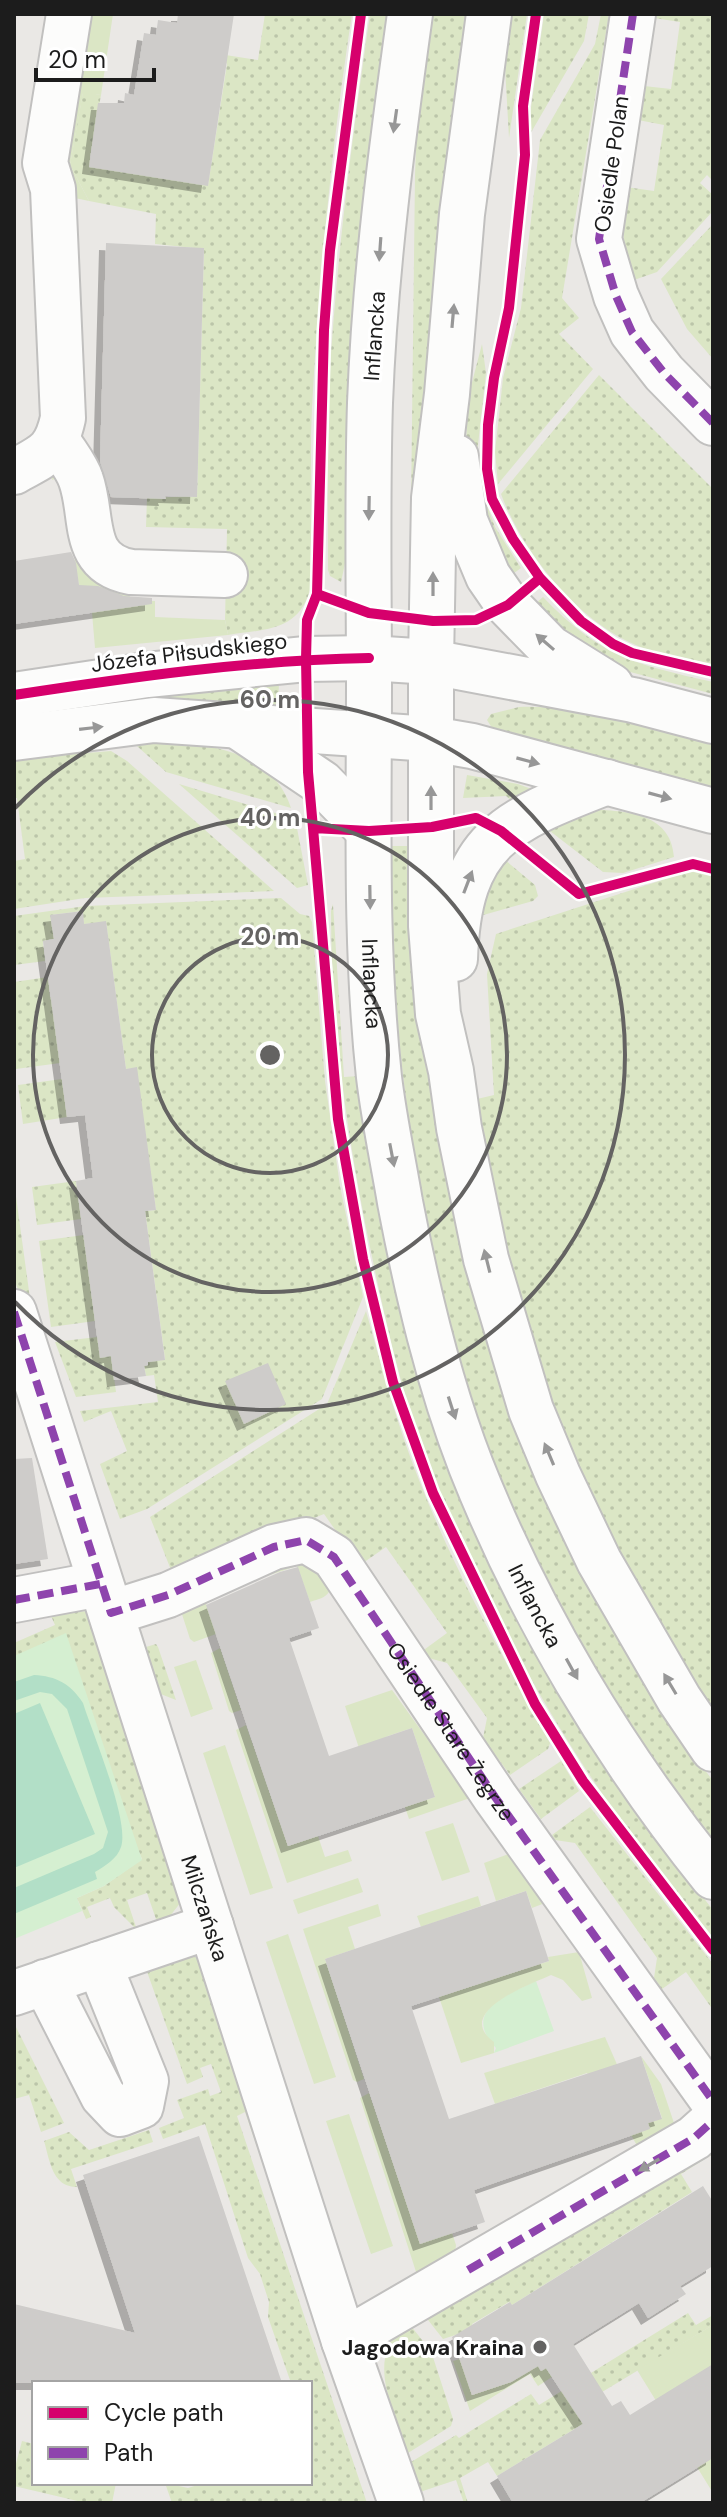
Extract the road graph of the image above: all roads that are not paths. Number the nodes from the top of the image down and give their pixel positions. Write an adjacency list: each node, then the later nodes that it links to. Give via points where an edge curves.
1 (69, 14): 5 (street)
2 (410, 14): 11 (street, Inflancka, one-way to 11, via 378,272 370,404)
3 (489, 14): 6 (street, one-way to 3, via 462,214)
4 (633, 14): 7 (street, Osiedle Polan, via 599,239 632,332)
5 (29, 160): 8 (street, via 53,189 63,418)
6 (447, 394): 12 (street, one-way to 6, via 434,498); 15 (street, one-way to 6, via 550,648 488,576 465,521)
7 (713, 423)
8 (58, 441): 9 (street); 10 (street, via 81,479 89,528 106,564 131,572)
9 (14, 472)
10 (225, 575)
11 (369, 658): 12 (street, Józefa Piłsudskiego); 14 (street, Józefa Piłsudskiego, via 147,675); 19 (street, Inflancka)
12 (431, 662): 13 (street, Józefa Piłsudskiego); 18 (street)
13 (568, 687): 15 (street, Józefa Piłsudskiego); 18 (street, Józefa Piłsudskiego, via 520,688)
14 (14, 695)
15 (633, 700): 16 (street, Józefa Piłsudskiego)
16 (713, 721)
17 (237, 725): 19 (street, Józefa Piłsudskiego); 20 (street, Józefa Piłsudskiego, one-way to 17, via 154,720); 23 (street, via 322,783)
18 (431, 726): 19 (street, Józefa Piłsudskiego); 21 (street, Józefa Piłsudskiego, one-way to 21, via 472,746); 24 (street, one-way to 18, via 438,1014 431,926)
19 (369, 735): 23 (street, Inflancka)
20 (14, 738)
21 (607, 782): 22 (street, Józefa Piłsudskiego, one-way to 22); 24 (street, one-way to 21, via 460,903 477,860 501,831 543,806)
22 (713, 811)
23 (369, 831): 29 (street, Inflancka, one-way to 29, via 380,1078 410,1255 437,1362 470,1462 530,1594 638,1776)
24 (451, 1071): 28 (street, one-way to 24, via 599,1561 531,1410 486,1259)
25 (14, 1312): 26 (street, Milczańska)
26 (106, 1598): 27 (street, Osiedle Stare Żegrze); 30 (street, Milczańska); 33 (street, Osiedle Stare Żegrze, via 168,1595 274,1547 306,1540 334,1557 495,1797)
27 (14, 1600)
28 (713, 1749)
29 (713, 1877)
30 (211, 1926): 31 (street); 35 (street, Milczańska)
31 (99, 1964): 32 (street); 32 (street, via 146,2081 141,2106 120,2114)
32 (30, 1988)
33 (713, 2101)
34 (713, 2121): 35 (street, one-way to 35, via 694,2138)
35 (344, 2341): 36 (street, Milczańska)
36 (401, 2503)

